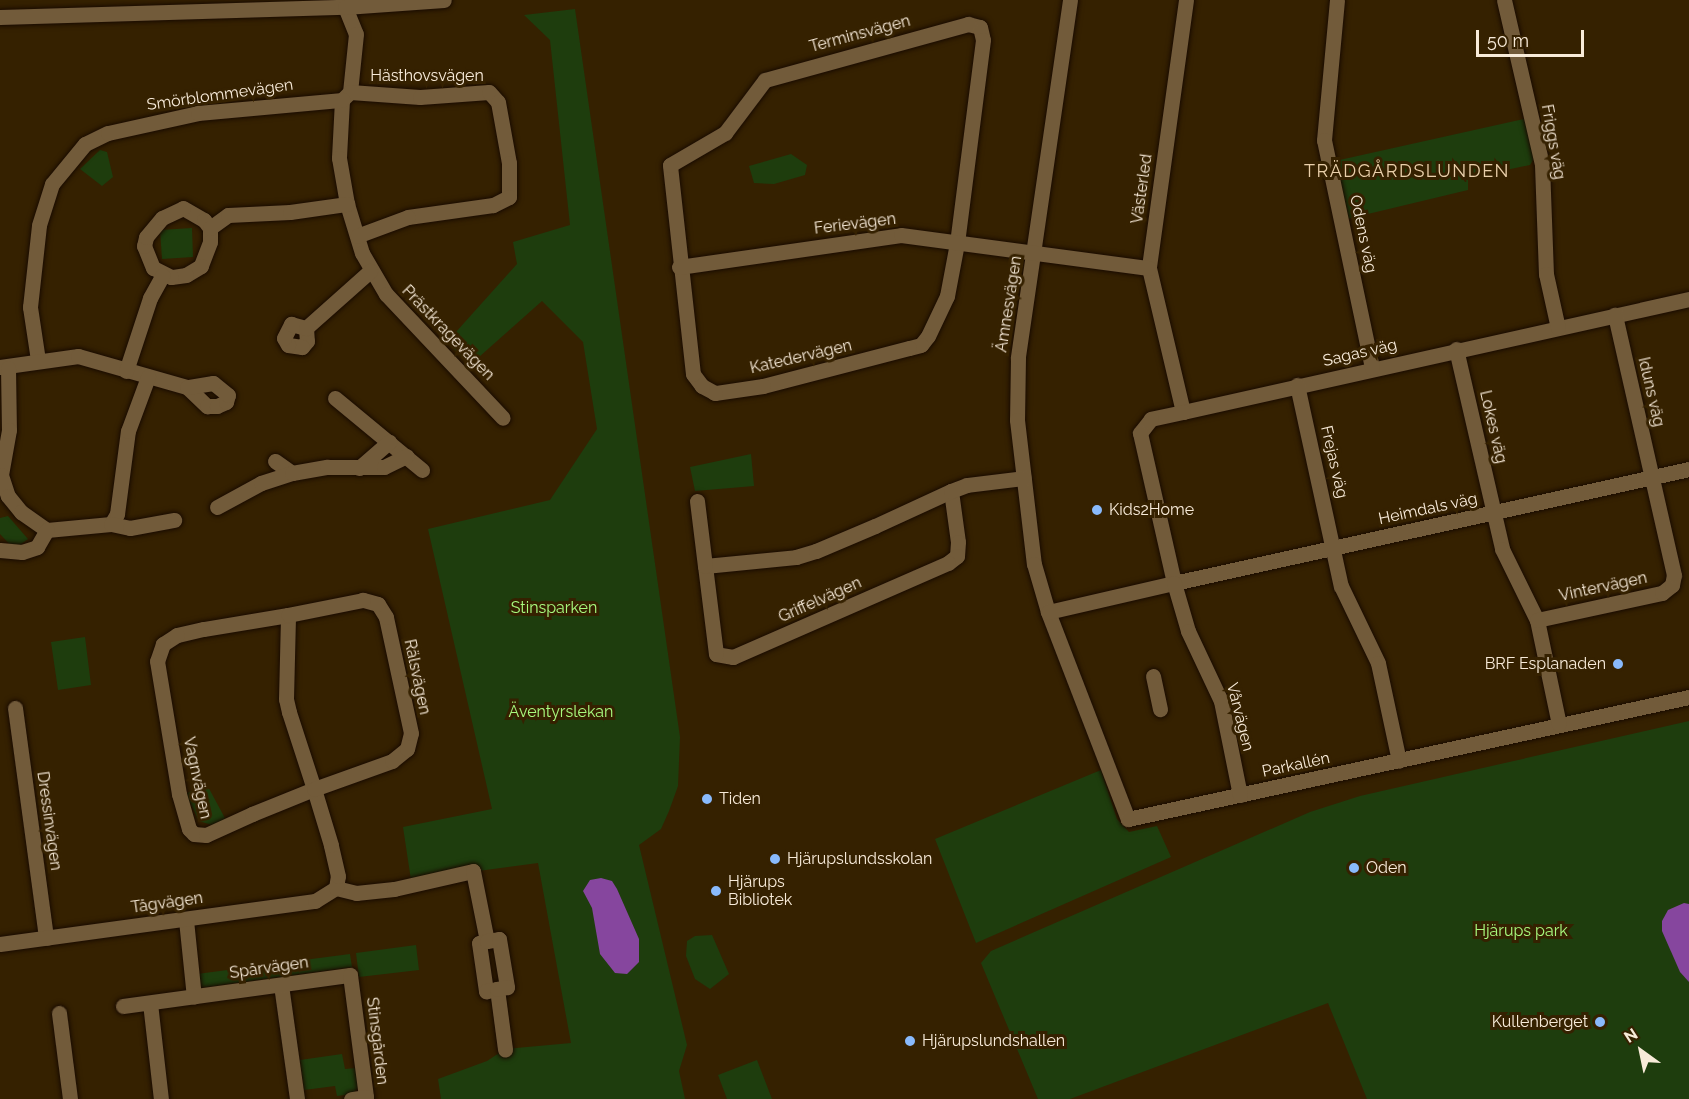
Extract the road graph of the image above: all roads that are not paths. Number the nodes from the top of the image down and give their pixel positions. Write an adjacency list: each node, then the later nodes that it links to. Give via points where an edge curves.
1 (444, 0): 6 (street)
2 (1070, 0): 13 (street, Ämnesvägen)
3 (1186, 0): 15 (street, Västerled)
4 (1337, 0): 25 (street, Odens väg, via 1324,140)
5 (1504, 0): 21 (street, Friggs väg, via 1542,165 1546,273)
6 (345, 8): 7 (street); 8 (street, Prästkragevägen, via 356,34)
7 (0, 17)
8 (346, 96): 9 (street, Prästkragevägen, via 339,158); 11 (street, Hästhovsvägen, via 420,97 489,92 498,102 509,163 509,197 493,205 408,217); 23 (street, Smörblommevägen, via 198,113 108,133 85,144 52,184 39,225 30,307)
9 (347, 204): 10 (street, via 228,215); 11 (street, Prästkragevägen)
10 (210, 228): 17 (street, via 210,242 201,266 178,278); 17 (street, via 193,210 183,208 162,218 146,237 144,246 145,257)
11 (357, 236): 16 (street, Prästkragevägen)
12 (957, 243): 13 (street, Ferievägen); 14 (street, Ferievägen, via 901,236); 14 (street, Katedervägen, via 947,296 921,345 763,386 716,393 702,386 693,374); 14 (street, Terminsvägen, via 982,40 980,27 968,24 765,80 725,133 670,165)
13 (1035, 253): 15 (street); 41 (street, Ämnesvägen, via 1016,386)
14 (679, 267)
15 (1149, 268): 31 (street)
16 (370, 271): 20 (street); 32 (street, Prästkragevägen, via 386,294)
17 (163, 275): 26 (street, via 150,298)
18 (1689, 300): 19 (street, Sagas väg)
19 (1616, 315): 21 (street, Sagas väg); 40 (street, Iduns väg)
20 (306, 328)
21 (1558, 328): 22 (street, Sagas väg)
22 (1456, 349): 25 (street, Sagas väg); 46 (street, Lokes väg)
23 (38, 360): 24 (street); 26 (street, via 78,356)
24 (4, 367): 43 (street, via 10,411 1,475)
25 (1372, 368): 28 (street, Sagas väg)
26 (126, 371): 27 (street)
27 (148, 377): 29 (street); 48 (street, via 128,431 117,514)
28 (1297, 386): 31 (street, Sagas väg); 50 (street, Frejas väg)
29 (188, 387)
30 (335, 398): 33 (street)
31 (1183, 412): 53 (street, via 1151,419 1140,433)
32 (503, 418)
33 (389, 441): 34 (street); 36 (street)
34 (407, 456): 36 (street, via 384,467); 38 (street)
35 (275, 461): 39 (street)
36 (359, 468): 39 (street, via 327,467)
37 (1689, 469): 40 (street, Heimdals väg)
38 (422, 470)
39 (291, 473): 45 (street, via 261,483)
40 (1651, 477): 46 (street, Heimdals väg); 56 (street, Vintervägen, via 1674,575 1672,585 1662,593)
41 (1024, 478): 42 (street, via 967,485); 54 (street, Ämnesvägen, via 1034,564)
42 (951, 491): 52 (street, via 796,557); 52 (street, Griffelvägen, via 958,542 957,556 948,563 733,657 716,654)
43 (4, 498): 49 (street)
44 (697, 501): 52 (street, Griffelvägen)
45 (217, 507)
46 (1494, 514): 50 (street, Heimdals väg); 56 (street, Lokes väg, via 1505,560)
47 (174, 520): 48 (street, via 130,528)
48 (111, 524): 49 (street)
49 (47, 530): 51 (street, via 37,547 22,552)
50 (1334, 547): 53 (street, Heimdals väg); 63 (street, Frejas väg, via 1346,602 1378,663)
51 (0, 550)
52 (705, 566)
53 (1174, 583): 54 (street, Heimdals väg); 65 (street, Vårvägen, via 1188,631 1221,701)
54 (1048, 612): 65 (street, Parkallén, via 1128,819)
55 (288, 615): 57 (street, Rälsvägen); 64 (street, via 286,699); 64 (street, Rälsvägen, via 363,600 378,604 386,617 411,732 407,749 392,761)
56 (1537, 620): 62 (street, Lokes väg)
57 (203, 629): 64 (street, Vagnvägen, via 177,635 163,644 157,661 189,829 194,834 206,835)
58 (1153, 676): 61 (street)
59 (1689, 697): 62 (street, Parkallén)
60 (15, 708): 68 (street, Dressinvägen)
61 (1160, 710)
62 (1559, 724): 63 (street, Parkallén)
63 (1399, 761): 65 (street, Parkallén)
64 (314, 789): 66 (street)
65 (1240, 795)
66 (337, 882): 67 (street, Tågvägen, via 315,901); 69 (street, via 356,893 473,872)
67 (186, 920): 68 (street, Tågvägen); 74 (street)
68 (46, 938): 70 (street, Tågvägen)
69 (487, 941): 73 (street, via 479,943 486,991); 73 (street, via 499,939 507,987)
70 (0, 944)
71 (350, 975): 72 (street, Spårvägen); 82 (street, Stinsgården, via 366,1097)
72 (281, 985): 74 (street, Spårvägen); 81 (street)
73 (497, 989): 78 (street)
74 (194, 997): 75 (street, Spårvägen)
75 (150, 1003): 76 (street, Spårvägen); 80 (street)
76 (123, 1006)
77 (59, 1013): 79 (street)
78 (504, 1049)
79 (70, 1099)
80 (161, 1099)
81 (297, 1099)
82 (351, 1099)

